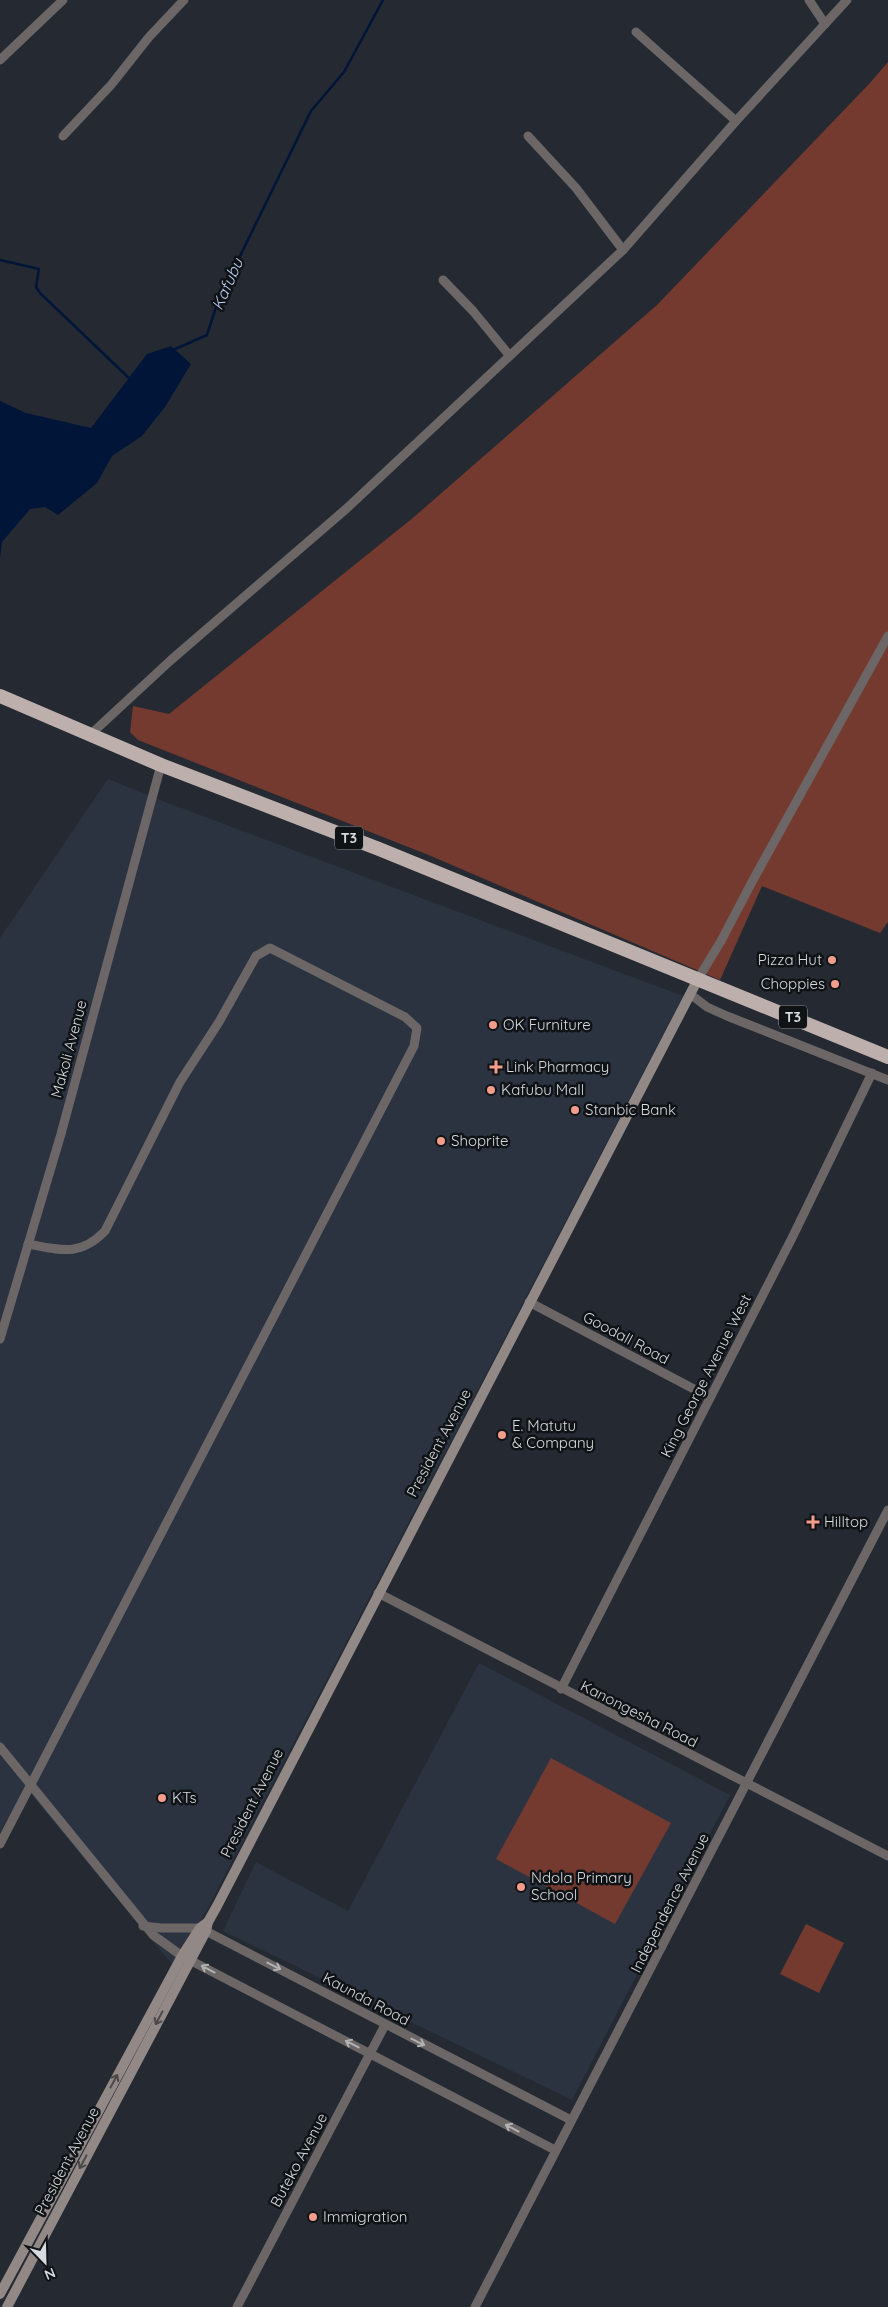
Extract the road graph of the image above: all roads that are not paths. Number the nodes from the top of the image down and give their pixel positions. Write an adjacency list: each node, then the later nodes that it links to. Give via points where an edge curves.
1 (63, 0): 7 (street)
2 (184, 0): 9 (street)
3 (809, 0): 5 (street)
4 (847, 0): 5 (street)
5 (826, 24): 8 (street)
6 (636, 32): 8 (street)
7 (0, 60)
8 (736, 121): 11 (street)
9 (63, 136)
10 (528, 136): 11 (street, via 576,188)
11 (623, 250): 13 (street)
12 (443, 280): 13 (street)
13 (509, 355): 16 (street, via 346,509 171,660)
14 (888, 636): 18 (street, via 722,941)
15 (0, 696): 16 (highway, T3)
16 (91, 734): 17 (highway, T3)
17 (161, 765): 18 (highway, T3); 23 (street, Makoli Avenue)
18 (698, 979): 19 (main road, President Avenue); 20 (highway, T3)
19 (690, 994): 21 (street, via 720,1013); 24 (main road, President Avenue)
20 (888, 1056)
21 (872, 1073): 22 (street); 26 (street, King George Avenue West, via 794,1236)
22 (888, 1080)
23 (28, 1244): 25 (street, Makoli Avenue); 31 (street, via 64,1251 77,1249 87,1246 105,1231 180,1082 262,950 270,948 405,1017 417,1028 414,1046)
24 (529, 1302): 26 (street, Goodall Road); 28 (main road, President Avenue)
25 (0, 1339)
26 (710, 1397): 29 (street, King George Avenue West)
27 (888, 1510): 32 (street, Independence Avenue)
28 (378, 1594): 29 (street, Kanongesha Road); 36 (main road, President Avenue)
29 (561, 1689): 32 (street, Kanongesha Road)
30 (0, 1747): 31 (street)
31 (31, 1784): 33 (street); 35 (street)
32 (746, 1785): 34 (street, Kanongesha Road); 40 (street, Independence Avenue)
33 (0, 1844)
34 (888, 1856)
35 (142, 1926): 36 (street, Kaunda Road); 37 (street)
36 (204, 1927): 37 (main road, President Avenue); 38 (street, Kaunda Road, one-way to 38)
37 (186, 1958): 39 (street, one-way to 37); 42 (main road, President Avenue, one-way to 37); 43 (main road, President Avenue, one-way to 43)
38 (386, 2025): 39 (street, Buteko Avenue); 40 (street, Kaunda Road, one-way to 40)
39 (371, 2054): 41 (street, one-way to 39); 44 (street, Buteko Avenue)
40 (571, 2120): 41 (street, Independence Avenue)
41 (555, 2150): 45 (street, Independence Avenue)
42 (0, 2294)
43 (7, 2307)
44 (238, 2307)
45 (475, 2307)

